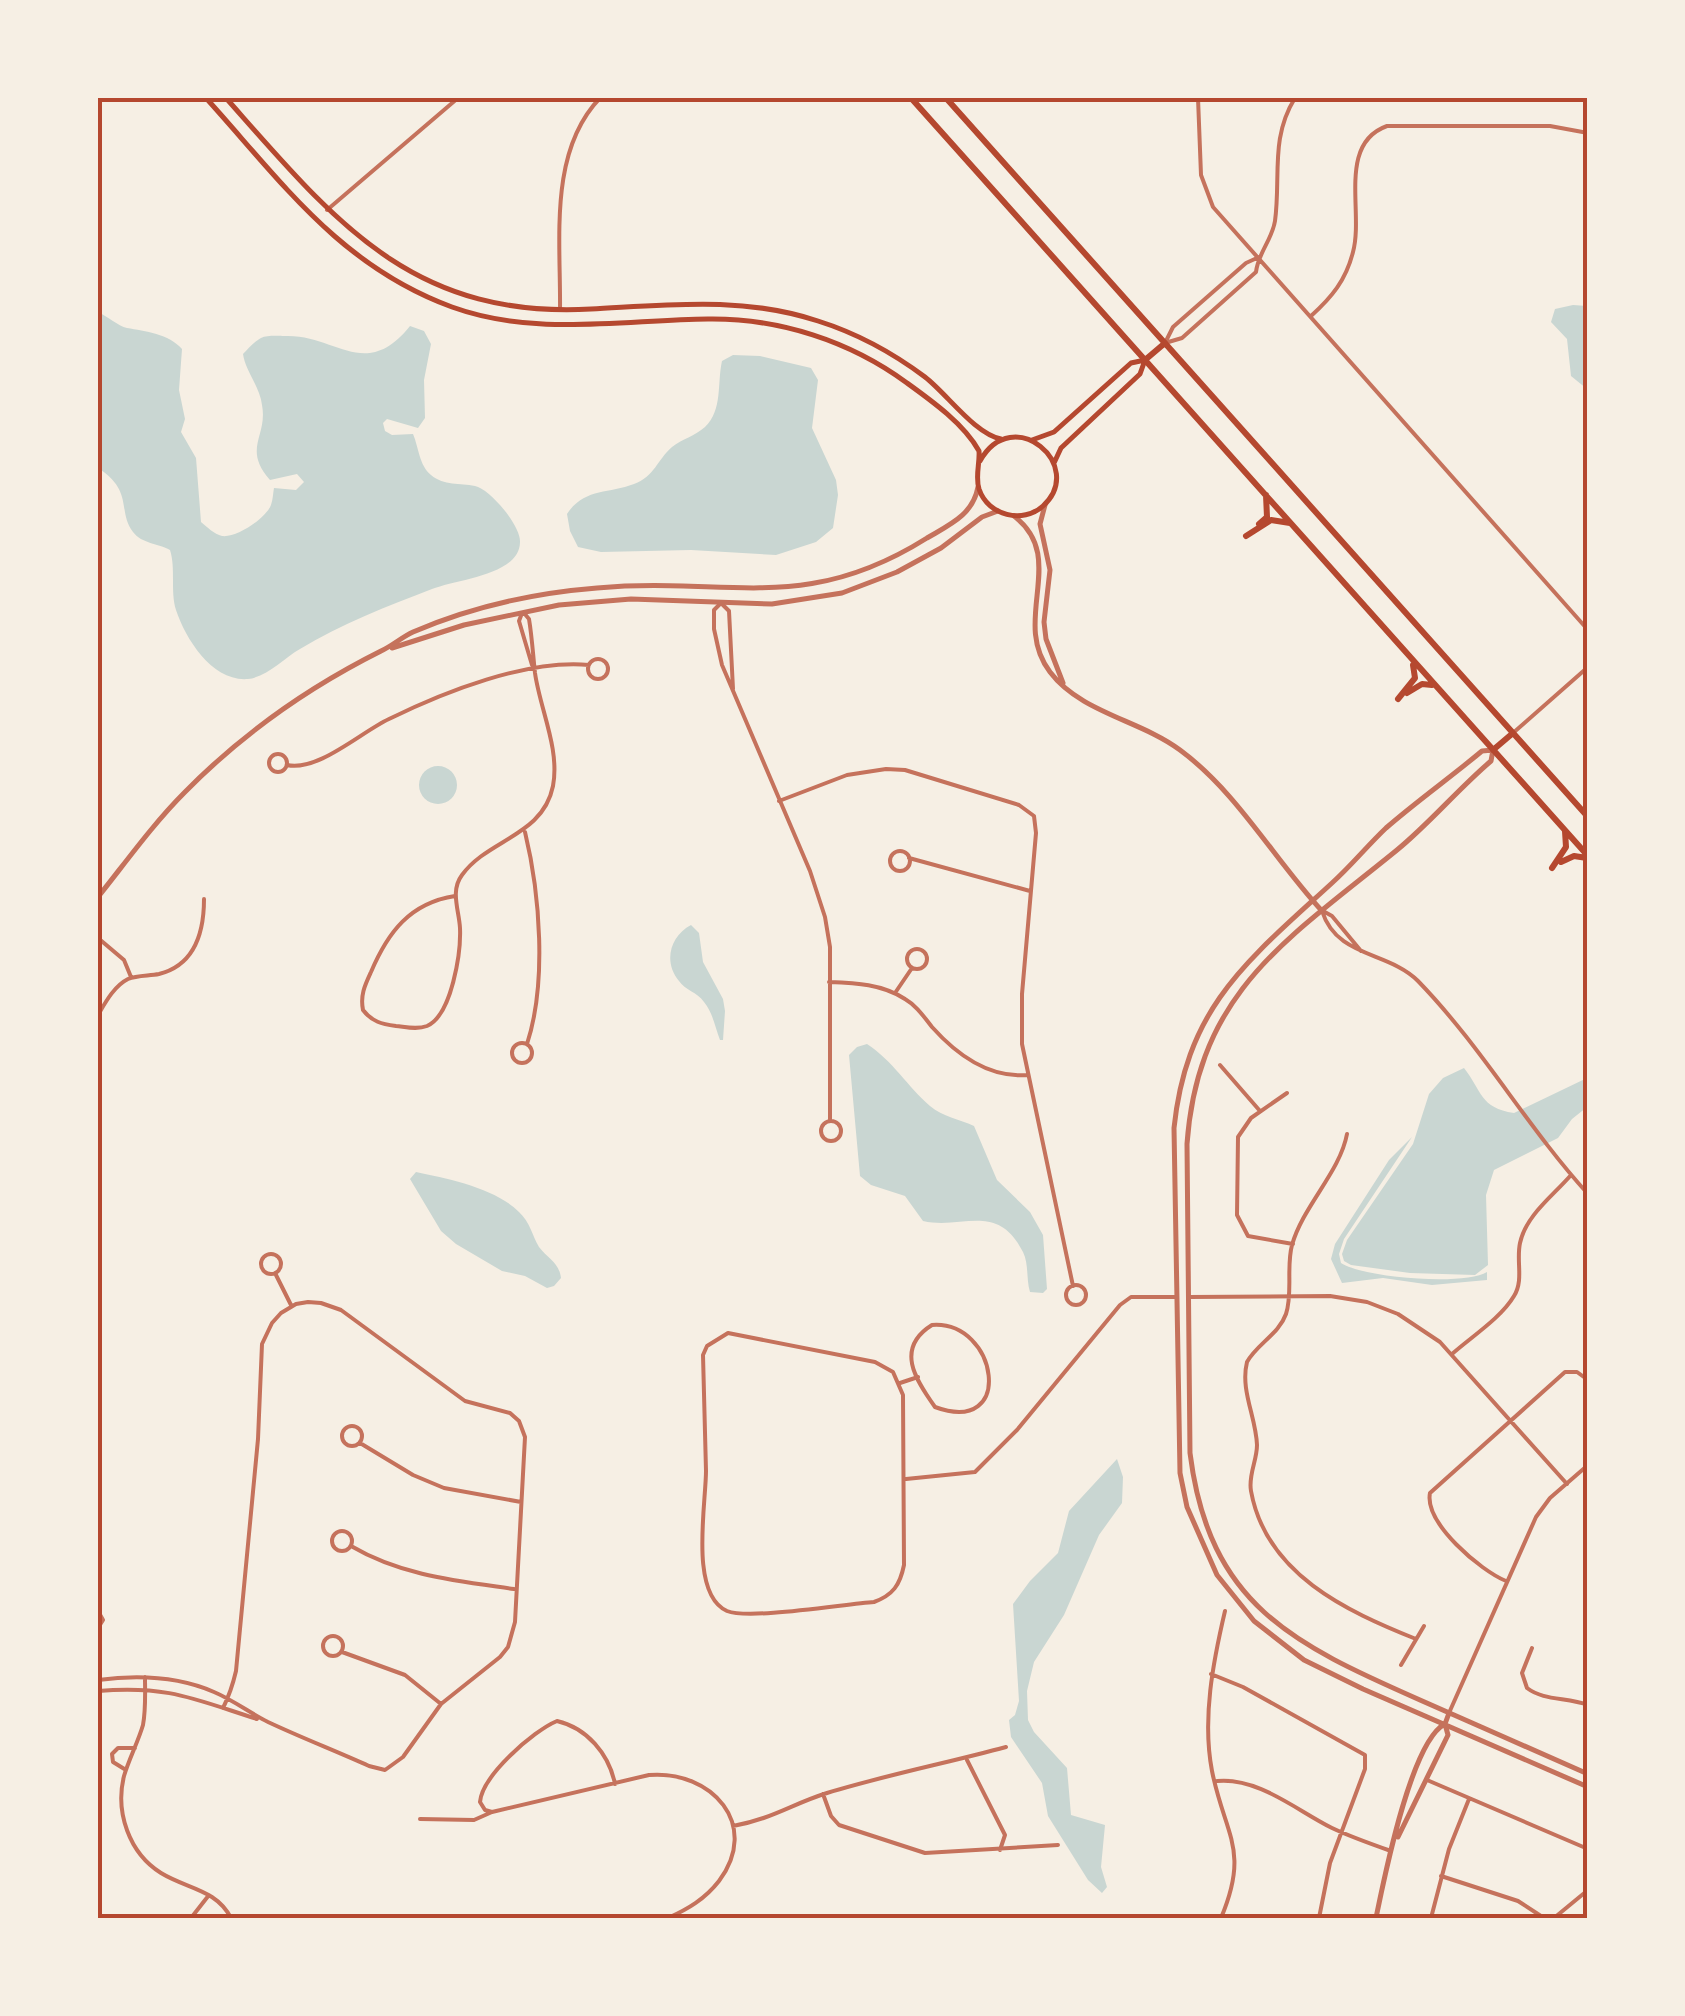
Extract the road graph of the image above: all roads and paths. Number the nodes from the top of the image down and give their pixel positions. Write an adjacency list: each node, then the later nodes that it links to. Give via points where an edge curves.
1 (206, 98): 11 (main road)
2 (226, 98): 10 (main road)
3 (458, 98): 10 (street)
4 (600, 98): 13 (street, via 578,127 564,171)
5 (912, 98): 20 (highway)
6 (946, 98): 18 (highway)
7 (1198, 98): 12 (street, via 1204,188)
8 (1295, 98): 12 (street, via 1277,144 1274,222)
9 (1588, 133): 15 (street, via 1504,125 1387,126 1374,132 1357,158 1349,268)
10 (327, 210): 11 (main road); 13 (main road, via 416,275 477,298)
11 (316, 220): 16 (main road, via 352,254 416,292 478,314)
12 (1258, 258): 15 (street); 18 (street, via 1173,327); 18 (street, via 1256,272 1182,338)
13 (560, 310): 14 (main road, via 708,302); 16 (main road)
14 (786, 312): 17 (main road); 19 (main road)
15 (1311, 316): 38 (street)
16 (560, 325): 17 (main road, via 711,319)
17 (784, 327): 21 (main road)
18 (1165, 344): 20 (highway); 47 (highway)
19 (886, 351): 21 (main road); 22 (main road, via 935,385 985,434)
20 (1145, 360): 23 (main road, via 1131,364 1050,435); 25 (main road, via 1140,374 1061,448); 27 (highway)
21 (879, 364): 24 (main road, via 955,424)
22 (1004, 439): 23 (main road); 24 (main road)
23 (1031, 440): 25 (main road)
24 (980, 461): 26 (main road)
25 (1054, 464): 28 (main road)
26 (978, 487): 29 (main road); 32 (street, via 972,506)
27 (1266, 494): 31 (highway); 31 (highway, via 1267,517 1246,536 1271,520)
28 (1046, 503): 30 (main road); 44 (street, via 1040,524 1050,570 1044,622)
29 (998, 511): 30 (main road); 33 (street)
30 (1013, 516): 44 (street, via 1030,530 1039,554 1036,644)
31 (1292, 524): 40 (highway)
32 (932, 535): 33 (street); 34 (street, via 894,559 839,580)
33 (940, 548): 36 (street, via 842,593 772,604)
34 (722, 590): 35 (street, via 630,585); 36 (street)
35 (520, 599): 37 (street); 39 (street, via 437,623)
36 (721, 603): 37 (street, via 631,599); 46 (street, via 730,611); 46 (street, via 714,629)
37 (522, 612): 39 (street); 43 (street, via 529,619)
38 (1588, 630)
39 (384, 650): 60 (street, via 242,738 183,794)
40 (1412, 658): 45 (highway); 45 (highway, via 1414,678 1398,699 1422,684)
41 (589, 665): 43 (street)
42 (1588, 666): 47 (street)
43 (534, 670): 49 (street, via 418,706 312,765); 54 (street, via 554,776 548,802)
44 (1064, 686): 62 (street, via 1179,748 1207,772)
45 (1436, 686): 48 (highway)
46 (733, 689): 52 (street)
47 (1512, 733): 48 (highway); 53 (highway)
48 (1493, 750): 50 (street, via 1482,751); 51 (street, via 1491,761); 55 (highway)
49 (287, 765)
50 (1443, 784): 51 (street); 62 (street)
51 (1452, 795): 63 (street)
52 (780, 801): 58 (street, via 858,772 905,770 1018,805 1034,816); 67 (street, via 821,900)
53 (1588, 817)
54 (524, 830): 59 (street, via 478,860 460,878); 72 (street, via 540,929)
55 (1564, 830): 56 (highway); 56 (highway, via 1566,847 1552,868 1574,856)
56 (1588, 857)
57 (909, 858): 58 (street)
58 (1030, 891): 74 (street, via 1021,1024)
59 (455, 896): 59 (street, via 419,908 384,942 362,993 364,1010 376,1022 424,1028 442,1011 460,941)
60 (98, 897)
61 (204, 899): 66 (street, via 202,932 191,952 164,973)
62 (1312, 900): 63 (street); 69 (street, via 1258,950)
63 (1322, 911): 70 (street, via 1258,968); 79 (street, via 1361,951 1415,978)
64 (98, 938): 66 (street, via 124,960)
65 (912, 968): 68 (street)
66 (131, 977): 71 (street)
67 (829, 982): 68 (street); 77 (street)
68 (895, 993): 74 (street, via 969,1060 1000,1074)
69 (1214, 1006): 70 (street); 85 (street, via 1194,1043 1176,1114)
70 (1225, 1012): 86 (street, via 1191,1096)
71 (98, 1015)
72 (527, 1044)
73 (1220, 1065): 76 (street)
74 (1027, 1075): 83 (street)
75 (1286, 1092): 76 (street)
76 (1260, 1111): 81 (street, via 1238,1137 1239,1222 1248,1236)
77 (830, 1120)
78 (1347, 1134): 81 (street)
79 (1570, 1175): 80 (street); 88 (street, via 1524,1233 1512,1300)
80 (1588, 1194)
81 (1293, 1244): 84 (street)
82 (275, 1274): 82 (street, via 263,1270 267,1255 280,1260); 87 (street)
83 (1074, 1286): 83 (street, via 1086,1295 1078,1305 1066,1296)
84 (1288, 1296): 86 (street); 88 (street, via 1352,1299 1383,1308 1413,1322); 107 (street, via 1282,1323 1251,1354 1244,1374 1256,1444 1254,1502 1278,1548 1313,1588)
85 (1176, 1297): 86 (street); 95 (street, via 1131,1298 1120,1305 976,1472); 122 (street, via 1180,1473 1217,1575 1254,1621 1290,1650)
86 (1189, 1297): 120 (street, via 1192,1472 1224,1563 1262,1611 1311,1650)
87 (291, 1306): 97 (street, via 321,1303 341,1310 465,1401 520,1421); 116 (street, via 262,1344 236,1672)
88 (1452, 1355): 92 (street)
89 (918, 1377): 89 (street, via 913,1339 940,1325 968,1336 985,1359 989,1390 980,1406 956,1413 935,1408); 91 (street)
90 (1588, 1380): 92 (street, via 1565,1372)
91 (900, 1383): 95 (street); 95 (street, via 875,1362 739,1333 707,1346 701,1542 711,1594 719,1606 742,1614 888,1597 904,1565)
92 (1512, 1423): 96 (street); 99 (street, via 1429,1499 1432,1513 1461,1547 1487,1574)
93 (360, 1443): 97 (street, via 444,1488)
94 (1588, 1465): 96 (street)
95 (905, 1479)
96 (1567, 1484): 99 (street, via 1542,1507)
97 (521, 1502): 100 (street)
98 (351, 1546): 98 (street, via 336,1550 333,1537 347,1532); 100 (street, via 424,1576)
99 (1506, 1581): 120 (street)
100 (516, 1589): 117 (street, via 508,1646)
101 (98, 1594): 102 (street)
102 (98, 1602)
103 (98, 1611): 106 (street)
104 (1225, 1611): 111 (street)
105 (1424, 1626): 107 (street)
106 (98, 1628)
107 (1416, 1639): 110 (street)
108 (1532, 1648): 118 (street, via 1522,1673 1526,1688)
109 (342, 1652): 117 (street, via 405,1675)
110 (1401, 1665)
111 (1212, 1674): 129 (street); 137 (street, via 1365,1755)
112 (144, 1678): 113 (street); 114 (street); 116 (street, via 187,1683)
113 (98, 1680)
114 (144, 1689): 115 (street); 119 (street); 124 (street)
115 (98, 1692)
116 (227, 1700): 119 (street); 121 (street)
117 (441, 1704): 121 (street, via 403,1758 385,1770)
118 (1588, 1704)
119 (223, 1708): 121 (street)
120 (1449, 1713): 122 (street); 127 (street)
121 (267, 1722)
122 (1445, 1724): 128 (street, via 1448,1736); 131 (street); 141 (street, via 1434,1729 1413,1775)
123 (1006, 1747): 125 (street)
124 (134, 1748): 126 (street); 126 (street, via 112,1754)
125 (967, 1760): 132 (street); 140 (street, via 1005,1836)
126 (126, 1770): 144 (street, via 124,1819 135,1847 156,1870)
127 (1588, 1774)
128 (1426, 1780): 133 (street); 141 (street)
129 (1215, 1781): 137 (street, via 1250,1783); 150 (street, via 1236,1853)
130 (614, 1784): 134 (street); 134 (street, via 598,1746 557,1721 486,1782 480,1802); 136 (street, via 666,1774 692,1779 720,1799)
131 (1588, 1788)
132 (823, 1794): 136 (street); 140 (street, via 835,1822 911,1850)
133 (1469, 1799): 139 (street); 142 (street)
134 (492, 1812): 135 (street, via 474,1820)
135 (420, 1819)
136 (733, 1826): 145 (street, via 725,1872)
137 (1341, 1832): 141 (street); 151 (street)
138 (1058, 1845): 140 (street)
139 (1588, 1849)
140 (1000, 1850)
141 (1390, 1851): 152 (street)
142 (1441, 1876): 153 (street); 154 (street, via 1518,1901)
143 (1588, 1890): 155 (street)
144 (210, 1894): 146 (street); 147 (street)
145 (685, 1910): 148 (street); 149 (street)
146 (191, 1918)
147 (231, 1918)
148 (668, 1918)
149 (689, 1918)
150 (1221, 1918)
151 (1319, 1918)
152 (1376, 1918)
153 (1431, 1918)
154 (1544, 1918)
155 (1554, 1918)

